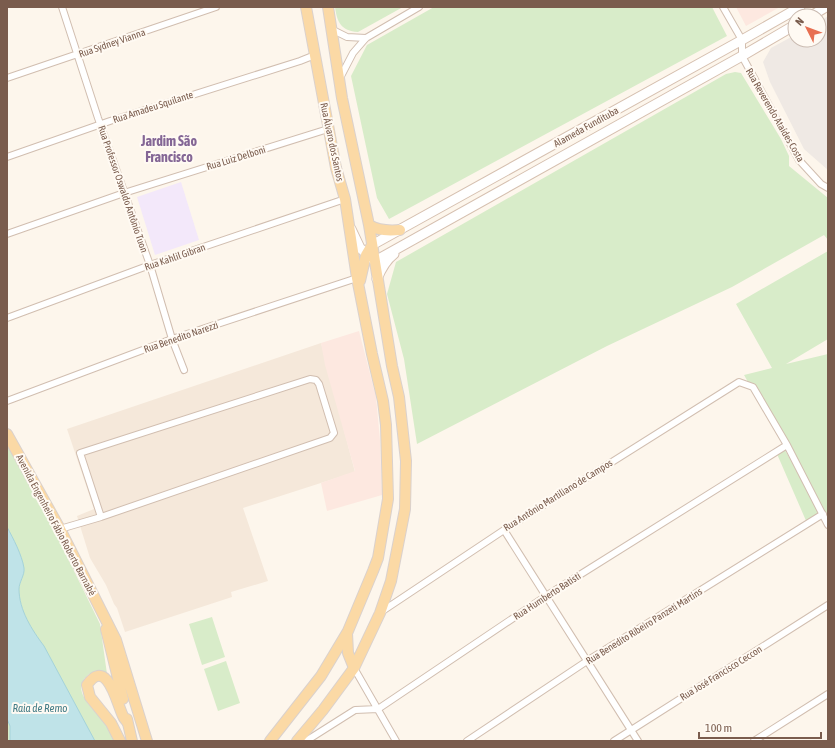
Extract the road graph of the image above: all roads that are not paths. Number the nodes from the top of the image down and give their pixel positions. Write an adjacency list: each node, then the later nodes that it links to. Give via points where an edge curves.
1 (62, 7): 12 (street, Rua Professor Oswaldo Antônio Tuon)
2 (216, 7): 12 (street, Rua Sydney Vianna)
3 (306, 7): 13 (main road, Rua Álvaro dos Santos)
4 (328, 7): 8 (main road)
5 (419, 7): 10 (street)
6 (723, 7): 11 (street)
7 (800, 7): 11 (main road, Alameda Fundituba)
8 (331, 29): 10 (street, via 348,37); 16 (main road)
9 (787, 30): 14 (main road, Alameda Fundituba)
10 (366, 38): 16 (street, via 353,53)
11 (742, 40): 14 (street); 25 (main road, Alameda Fundituba)
12 (78, 54): 15 (street, Rua Sydney Vianna); 17 (street, Rua Professor Oswaldo Antônio Tuon)
13 (315, 55): 17 (street, Rua Amadeu Squilante); 18 (main road, Rua Álvaro dos Santos)
14 (742, 56): 20 (street, Rua Reverendo Ataídes Costa, via 799,160); 27 (main road, Alameda Fundituba)
15 (7, 78)
16 (339, 79): 23 (main road)
17 (101, 124): 19 (street, Rua Amadeu Squilante); 21 (street, Rua Professor Oswaldo Antônio Tuon)
18 (328, 129): 21 (street, Rua Luiz Delboni); 22 (main road, Rua Álvaro dos Santos)
19 (7, 157)
20 (828, 188)
21 (124, 193): 26 (street, Rua Luiz Delboni); 30 (street, Rua Professor Oswaldo Antônio Tuon)
22 (345, 199): 24 (main road, Rua Álvaro dos Santos); 30 (street, Rua Kahlil Gibran)
23 (369, 225): 25 (main road, via 385,231); 28 (main road)
24 (349, 226): 28 (main road, via 360,248); 31 (main road, Rua Álvaro dos Santos)
25 (400, 230): 28 (main road, Alameda Fundituba)
26 (7, 234)
27 (414, 239): 29 (main road, Alameda Fundituba); 32 (main road, via 389,258)
28 (369, 250): 29 (main road); 33 (main road)
29 (375, 261): 32 (main road)
30 (150, 265): 34 (street, Rua Kahlil Gibran); 35 (street, Rua Professor Oswaldo Antônio Tuon)
31 (357, 278): 33 (main road, Rua Álvaro dos Santos); 35 (street, Rua Benedito Narezzi)
32 (377, 279): 37 (main road)
33 (359, 288): 38 (main road, Rua Álvaro dos Santos)
34 (7, 318)
35 (172, 339): 36 (street, Rua Professor Oswaldo Antônio Tuon); 39 (street, Rua Benedito Narezzi)
36 (184, 370)
37 (398, 396): 38 (main road); 49 (main road, via 406,461 405,509 391,581)
38 (383, 401): 51 (main road, Rua Álvaro dos Santos, via 389,484 386,518 374,571)
39 (7, 402)
40 (7, 434): 45 (main road, Avenida Engenheiro Fábio Roberto Barnabé)
41 (787, 445): 42 (street); 46 (street, Rua Antônio Martiliano de Campos, via 753,387 739,382); 47 (street, Rua Humberto Batisti)
42 (823, 514): 44 (street); 52 (street, Rua Benedito Ribeiro Panzeti Martins)
43 (101, 516): 43 (street, via 330,438 334,433 319,384 316,380 310,379 80,453); 45 (street)
44 (828, 525)
45 (60, 529): 50 (main road, Avenida Engenheiro Fábio Roberto Barnabé)
46 (504, 530): 47 (street); 49 (street, Rua Antônio Martiliano de Campos)
47 (546, 596): 52 (street); 55 (street, Rua Humberto Batisti)
48 (828, 605): 57 (street, Rua José Francisco Ceccon)
49 (380, 613): 53 (main road)
50 (104, 617): 56 (main road); 60 (main road, via 116,640)
51 (348, 631): 53 (main road, via 348,653); 61 (main road, Rua Álvaro dos Santos, via 321,676)
52 (587, 661): 57 (street); 65 (street, Rua Benedito Ribeiro Panzeti Martins)
53 (354, 668): 55 (street); 62 (main road)
54 (828, 694): 68 (street)
55 (378, 709): 63 (street, via 355,710); 64 (street)
56 (128, 724): 58 (main road, via 110,683 100,676 90,680 87,684 90,697 111,724); 59 (main road)
57 (631, 730): 66 (street, Rua José Francisco Ceccon); 67 (street)
58 (120, 741)
59 (132, 741)
60 (147, 741)
61 (270, 741)
62 (297, 741)
63 (306, 741)
64 (396, 741)
65 (467, 741)
66 (614, 741)
67 (638, 741)
68 (754, 741)

